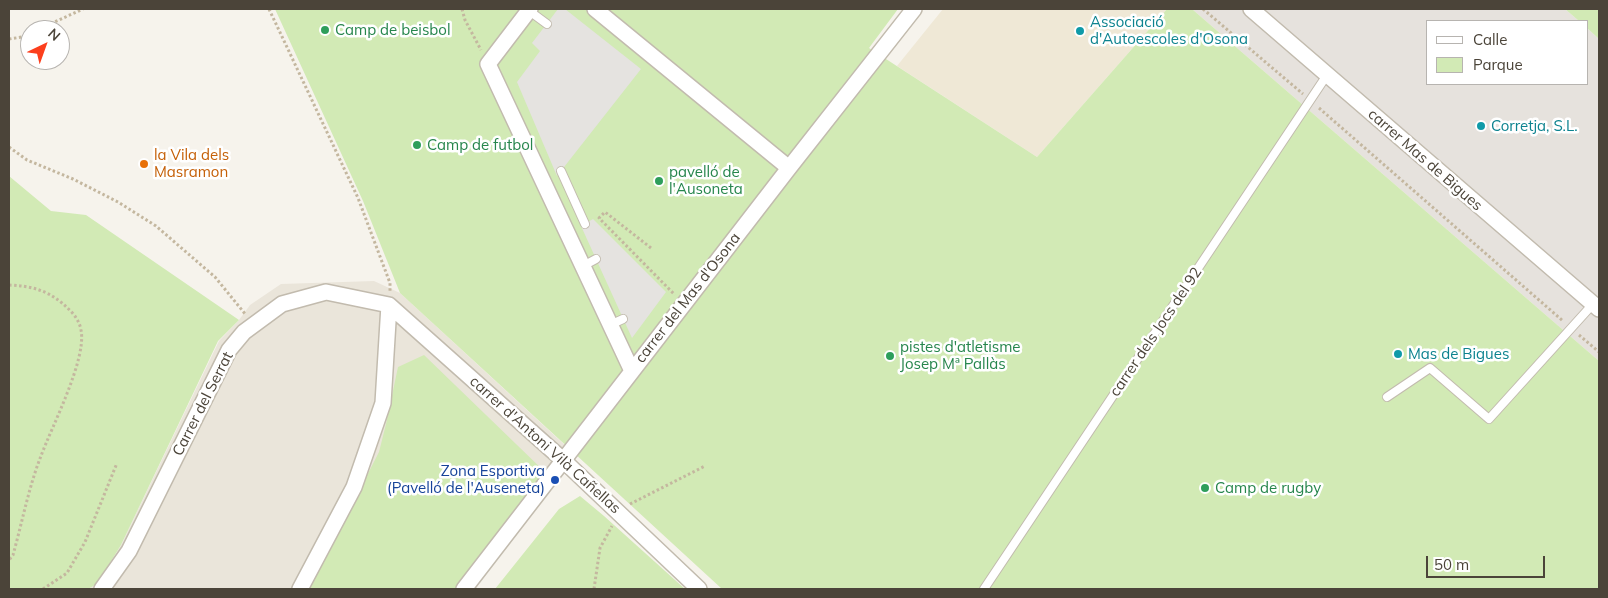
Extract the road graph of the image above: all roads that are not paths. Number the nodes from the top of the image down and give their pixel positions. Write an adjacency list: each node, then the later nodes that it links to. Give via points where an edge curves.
1 (595, 9): 7 (street)
2 (914, 9): 7 (street, carrer del Mas d'Osona)
3 (1250, 9): 6 (street, carrer Mas de Bigues)
4 (529, 10): 5 (lane); 12 (street, via 488,64 590,263 617,322)
5 (547, 24)
6 (1327, 75): 11 (street, carrer Mas de Bigues); 19 (lane, carrer dels Jocs del 92)
7 (789, 168): 12 (street, carrer del Mas d'Osona)
8 (561, 171): 9 (lane)
9 (585, 224)
10 (389, 305): 14 (street, carrer d'Antoni Vilà Cañellas); 15 (street, Carrer del Serrat, via 326,292 282,304 244,332 229,350 129,551); 16 (street, via 383,403 354,487)
11 (1596, 307): 13 (lane, via 1571,328 1489,419 1430,368)
12 (632, 371): 14 (street, carrer del Mas d'Osona)
13 (1386, 397)
14 (564, 460): 17 (street, carrer del Mas d'Osona); 18 (street, carrer d'Antoni Vilà Cañellas)
15 (102, 589)
16 (300, 589)
17 (464, 589)
18 (699, 589)
19 (984, 589)

